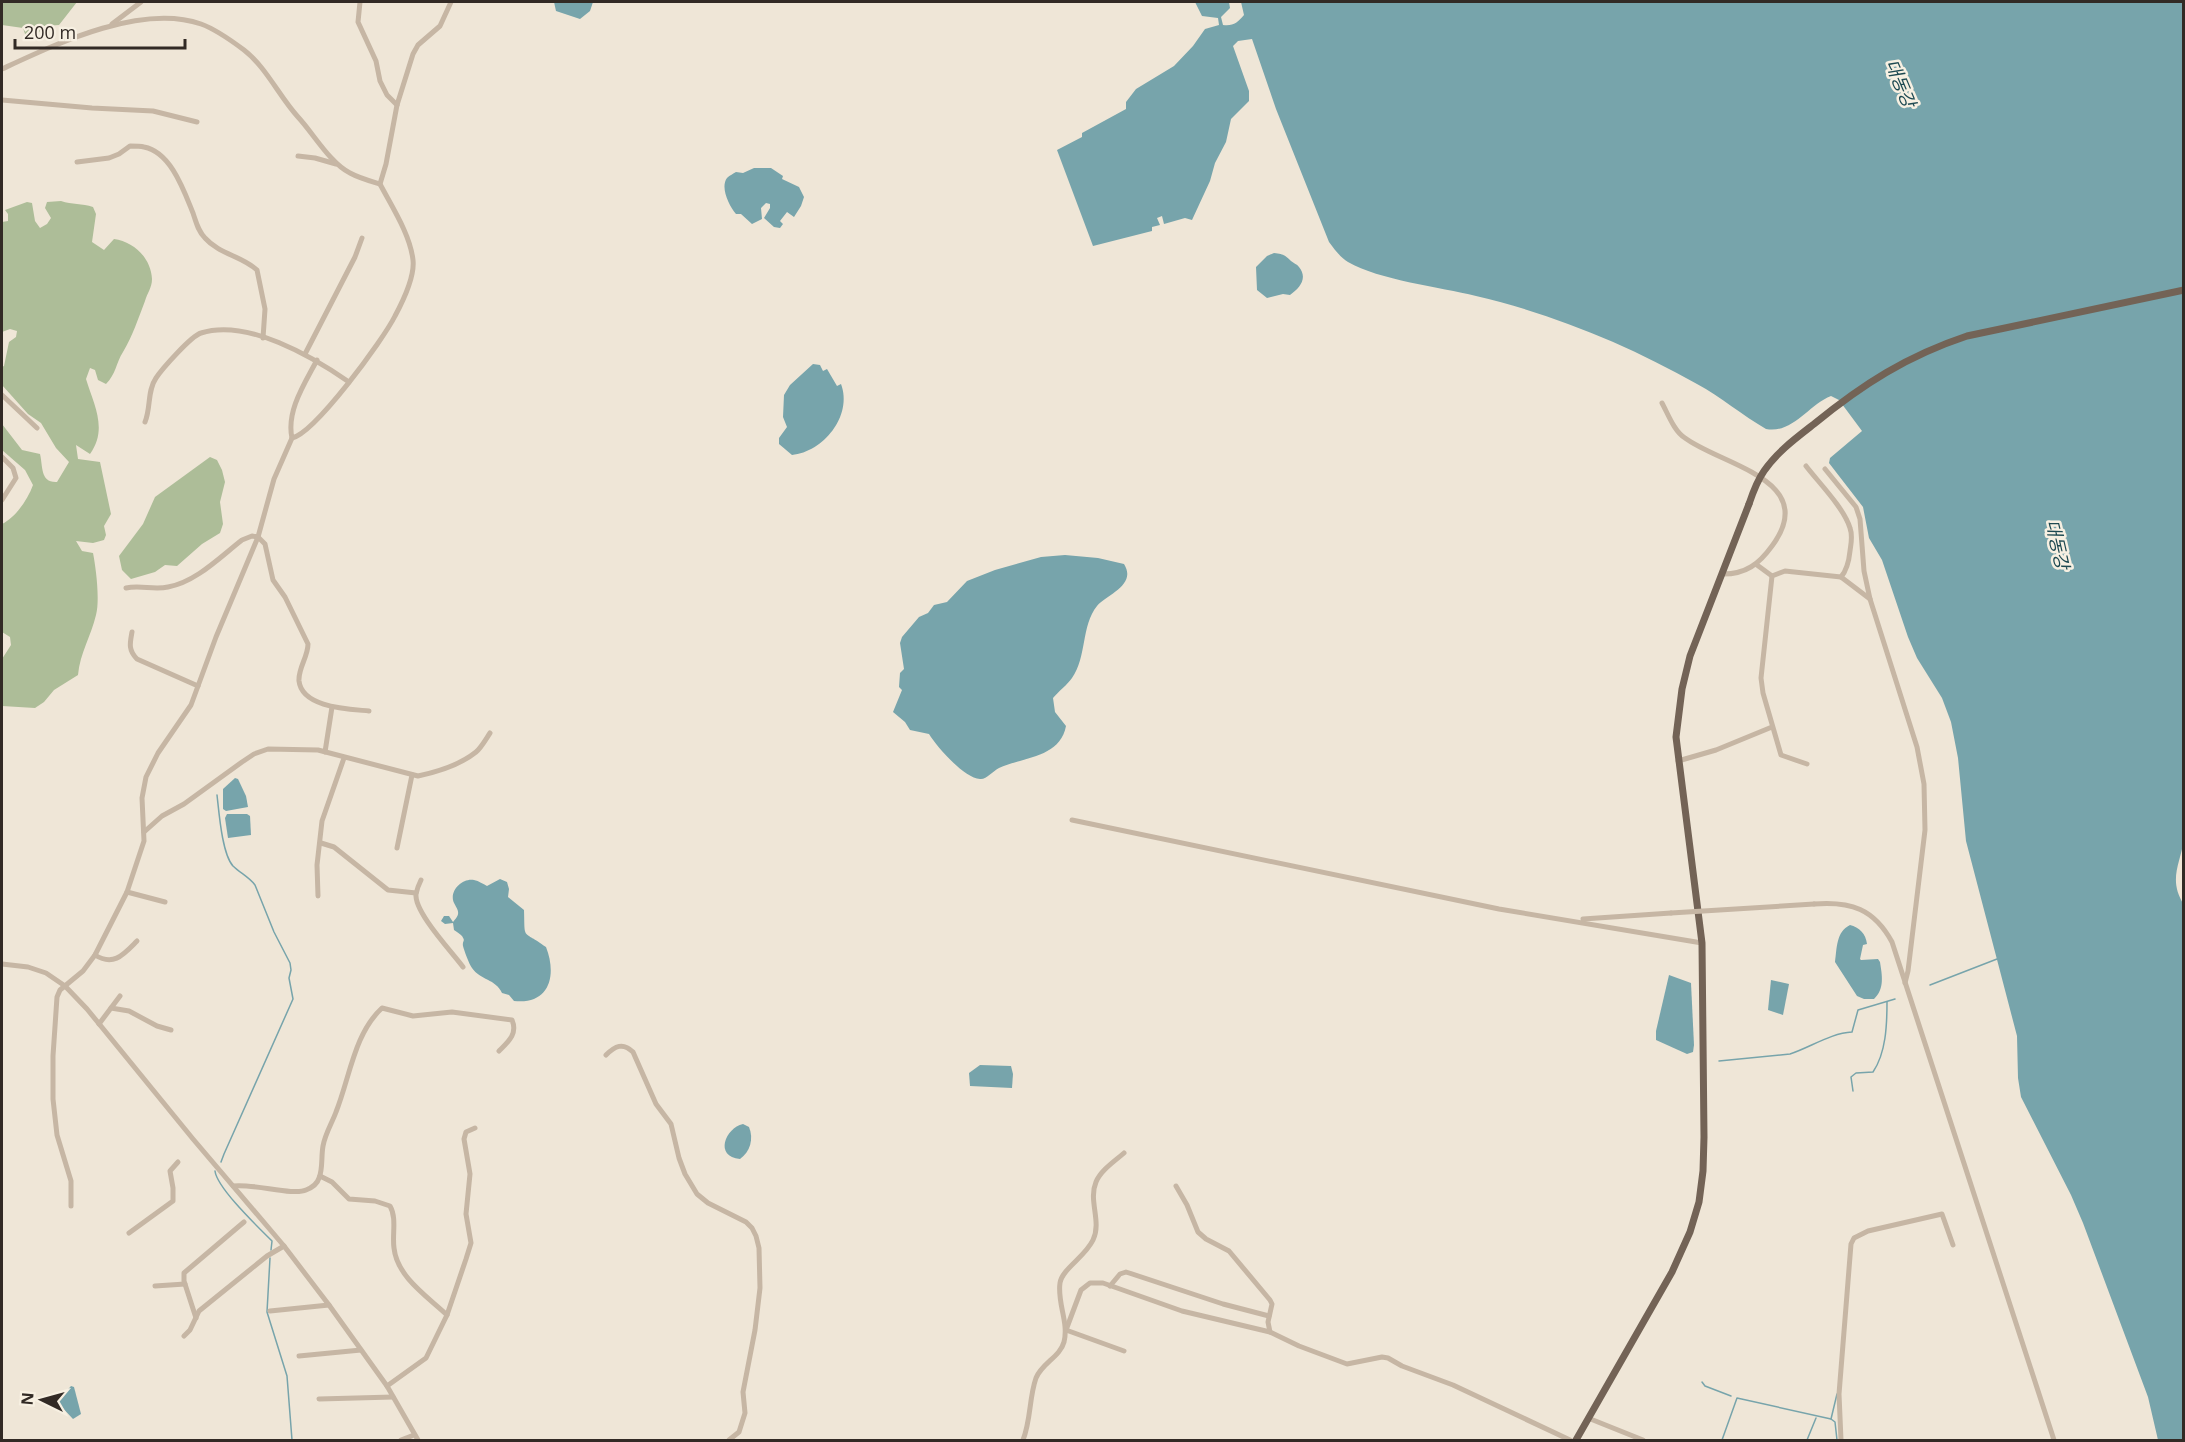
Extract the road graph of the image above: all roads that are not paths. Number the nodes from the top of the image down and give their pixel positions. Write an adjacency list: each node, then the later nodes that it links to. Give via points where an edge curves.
1 (141, 2): 4 (street)
2 (360, 2): 7 (street, via 358,22 376,61 380,81)
3 (451, 2): 7 (street, via 440,26 413,54)
4 (111, 25): 5 (street); 11 (street, via 160,19 208,27 256,61 288,108)
5 (2, 69)
6 (2, 100): 8 (street, via 153,111)
7 (397, 105): 12 (street)
8 (197, 122)
9 (298, 156): 11 (street)
10 (77, 162): 15 (street, via 109,158 130,146 155,151 183,189 205,238 257,270 266,309)
11 (338, 165): 12 (street)
12 (380, 184): 18 (street, via 408,243 412,272 395,317)
13 (362, 238): 16 (street)
14 (2184, 290): 30 (main road, bridge, via 1968,336 1906,360 1846,398 1775,456 1756,484)
15 (263, 338): 16 (street); 21 (street, via 231,330 200,333 155,379)
16 (305, 354): 17 (street)
17 (317, 360): 18 (street); 23 (street, via 296,403)
18 (349, 382): 23 (street, via 303,434)
19 (2, 395): 22 (street)
20 (1662, 403): 29 (street, via 1683,437 1756,473 1775,487 1785,513 1783,525)
21 (145, 422)
22 (38, 428)
23 (292, 438): 28 (street, via 274,479)
24 (2, 457): 27 (street, via 13,468 16,478)
25 (1806, 466): 32 (street, via 1850,526 1850,556)
26 (1825, 469): 34 (street, via 1856,507)
27 (2, 500)
28 (258, 537): 33 (street, via 242,540 186,582 159,588); 36 (street); 37 (street, via 265,544 273,580 308,644 299,683 309,696)
29 (1757, 565): 30 (street, via 1736,574); 31 (street)
30 (1723, 574): 43 (main road, via 1690,656 1682,689 1676,737)
31 (1772, 576): 32 (street, via 1785,571); 39 (street, via 1761,678)
32 (1841, 577): 34 (street)
33 (126, 588)
34 (1870, 599): 61 (street, via 1917,747 1924,784 1925,830)
35 (132, 632): 36 (street, via 129,646 137,659)
36 (198, 686): 47 (street, via 191,705 146,777 142,798)
37 (332, 707): 38 (street); 41 (street)
38 (369, 711)
39 (1772, 727): 43 (street); 44 (street, via 1781,755)
40 (490, 733): 45 (street, via 477,751 459,762 432,773)
41 (325, 752): 42 (street); 47 (street, via 281,748 254,754)
42 (344, 758): 45 (street); 48 (street, via 321,821)
43 (1678, 761): 57 (main road)
44 (1807, 764)
45 (412, 775): 49 (street)
46 (1072, 820): 55 (street, via 1498,909)
47 (144, 832): 51 (street)
48 (321, 843): 52 (street, via 334,848 388,890); 53 (street)
49 (397, 848)
50 (421, 880): 52 (street)
51 (127, 892): 54 (street); 58 (street)
52 (416, 894): 60 (street, via 426,921)
53 (318, 896)
54 (165, 902)
55 (1573, 920): 57 (street); 61 (street, bridge, via 1843,904 1857,907 1878,921 1892,942)
56 (137, 940): 58 (street, via 117,959)
57 (1702, 943): 99 (main road, via 1704,1137 1699,1202 1672,1272)
58 (95, 955): 62 (street)
59 (2, 964): 62 (street, via 46,973)
60 (463, 967)
61 (1905, 985): 109 (street)
62 (65, 986): 67 (street); 77 (street, via 57,997 53,1099 57,1135 71,1182)
63 (120, 996): 64 (street)
64 (111, 1008): 67 (street); 68 (street, via 129,1011)
65 (492, 1008): 66 (street)
66 (491, 1017): 69 (street, via 512,1020 514,1025 511,1040); 74 (street, via 452,1012 413,1016 382,1008 367,1023 358,1045 323,1146)
67 (99, 1024): 75 (street)
68 (171, 1029)
69 (498, 1051)
70 (606, 1055): 103 (street, via 621,1045 633,1052 652,1096 671,1124 679,1158 697,1194 746,1222 756,1236 760,1288 743,1392 745,1413 739,1432)
71 (475, 1128): 87 (street, via 466,1132 464,1139 470,1174 466,1206 471,1243)
72 (1125, 1153): 90 (street, via 1096,1180 1092,1192 1097,1219 1094,1238 1086,1253 1061,1278 1060,1299)
73 (178, 1162): 79 (street, via 170,1171 173,1201)
74 (320, 1176): 75 (street, via 314,1186 301,1192 245,1184); 87 (street, via 349,1199 390,1206 394,1252 400,1267)
75 (233, 1186): 81 (street)
76 (1176, 1186): 88 (street, via 1198,1232 1229,1251 1270,1300)
77 (71, 1206)
78 (244, 1222): 82 (street, via 185,1272)
79 (129, 1233)
80 (1953, 1245): 108 (street, via 1942,1214 1868,1231 1854,1238 1839,1394)
81 (284, 1246): 85 (street); 89 (street, via 199,1311)
82 (185, 1284): 83 (street); 89 (street)
83 (155, 1286)
84 (1110, 1286): 88 (street, via 1126,1272); 90 (street, via 1095,1282 1081,1290); 91 (street, via 1182,1311)
85 (329, 1305): 86 (street); 93 (street)
86 (270, 1311)
87 (447, 1314): 96 (street, via 426,1358)
88 (1269, 1316): 91 (street)
89 (196, 1318): 92 (street)
90 (1066, 1330): 94 (street); 104 (street, via 1062,1348 1037,1376)
91 (1270, 1332): 105 (street, via 1347,1364 1388,1358)
92 (184, 1336)
93 (362, 1350): 95 (street); 96 (street)
94 (1124, 1352)
95 (299, 1356)
96 (387, 1386): 97 (street)
97 (393, 1396): 98 (street); 100 (street)
98 (319, 1399)
99 (1588, 1418): 106 (main road); 107 (street)
100 (414, 1435): 101 (street); 102 (street)
101 (401, 1440)
102 (418, 1440)
103 (729, 1440)
104 (1023, 1440)
105 (1570, 1440)
106 (1576, 1440)
107 (1643, 1440)
108 (1841, 1440)
109 (2054, 1440)

